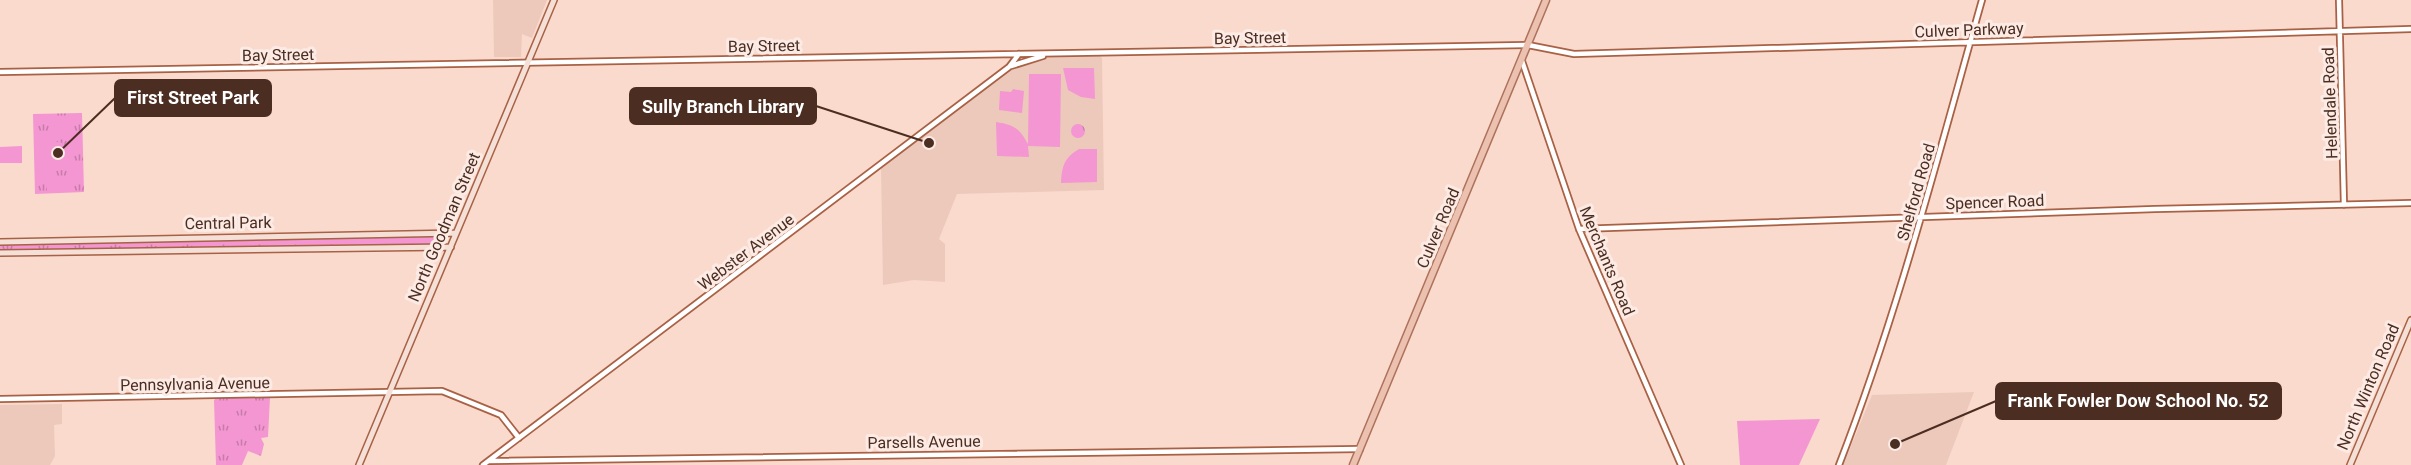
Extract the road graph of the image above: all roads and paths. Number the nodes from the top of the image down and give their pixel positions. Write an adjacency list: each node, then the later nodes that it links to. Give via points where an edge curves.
1 (554, 0): 12 (main road, North Goodman Street)
2 (1546, 0): 8 (main road, Culver Road)
3 (1982, 0): 7 (street, Shelford Road)
4 (2339, 0): 6 (street, Helendale Road)
5 (2411, 30): 6 (street, Culver Parkway)
6 (2340, 32): 7 (street, Culver Parkway); 16 (street, Helendale Road)
7 (1970, 42): 8 (street, Culver Parkway, via 1574,54); 17 (street, Shelford Road)
8 (1528, 45): 10 (street, Bay Street); 11 (main road, Culver Road)
9 (1019, 54): 10 (street, Bay Street); 12 (street, Bay Street); 13 (street, Webster Avenue)
10 (1053, 54): 13 (street)
11 (1522, 61): 18 (street, Merchants Road); 27 (main road, Culver Road)
12 (529, 63): 14 (street, Bay Street); 19 (main road, North Goodman Street)
13 (1009, 67): 26 (street, Webster Avenue)
14 (0, 72)
15 (2411, 203): 16 (street, Spencer Road)
16 (2344, 205): 17 (street, Spencer Road)
17 (1922, 217): 18 (street, Spencer Road); 33 (street, Shelford Road, via 1868,389)
18 (1579, 229): 32 (street, Merchants Road)
19 (456, 233): 20 (main road, Central Park); 21 (main road, North Goodman Street)
20 (0, 242)
21 (451, 247): 22 (main road, Central Park); 24 (main road, North Goodman Street)
22 (0, 253)
23 (2411, 320): 34 (main road, North Winton Road)
24 (390, 392): 25 (street, Pennsylvania Avenue); 26 (street, Pennsylvania Avenue, via 449,392 501,415); 29 (main road, North Goodman Street)
25 (0, 399)
26 (519, 438): 28 (street, Webster Avenue)
27 (1360, 449): 28 (street, Parsells Avenue); 31 (main road, Culver Road)
28 (489, 461): 30 (street, Webster Avenue)
29 (359, 465)
30 (483, 465)
31 (1353, 465)
32 (1681, 465)
33 (1839, 465)
34 (2350, 465)

